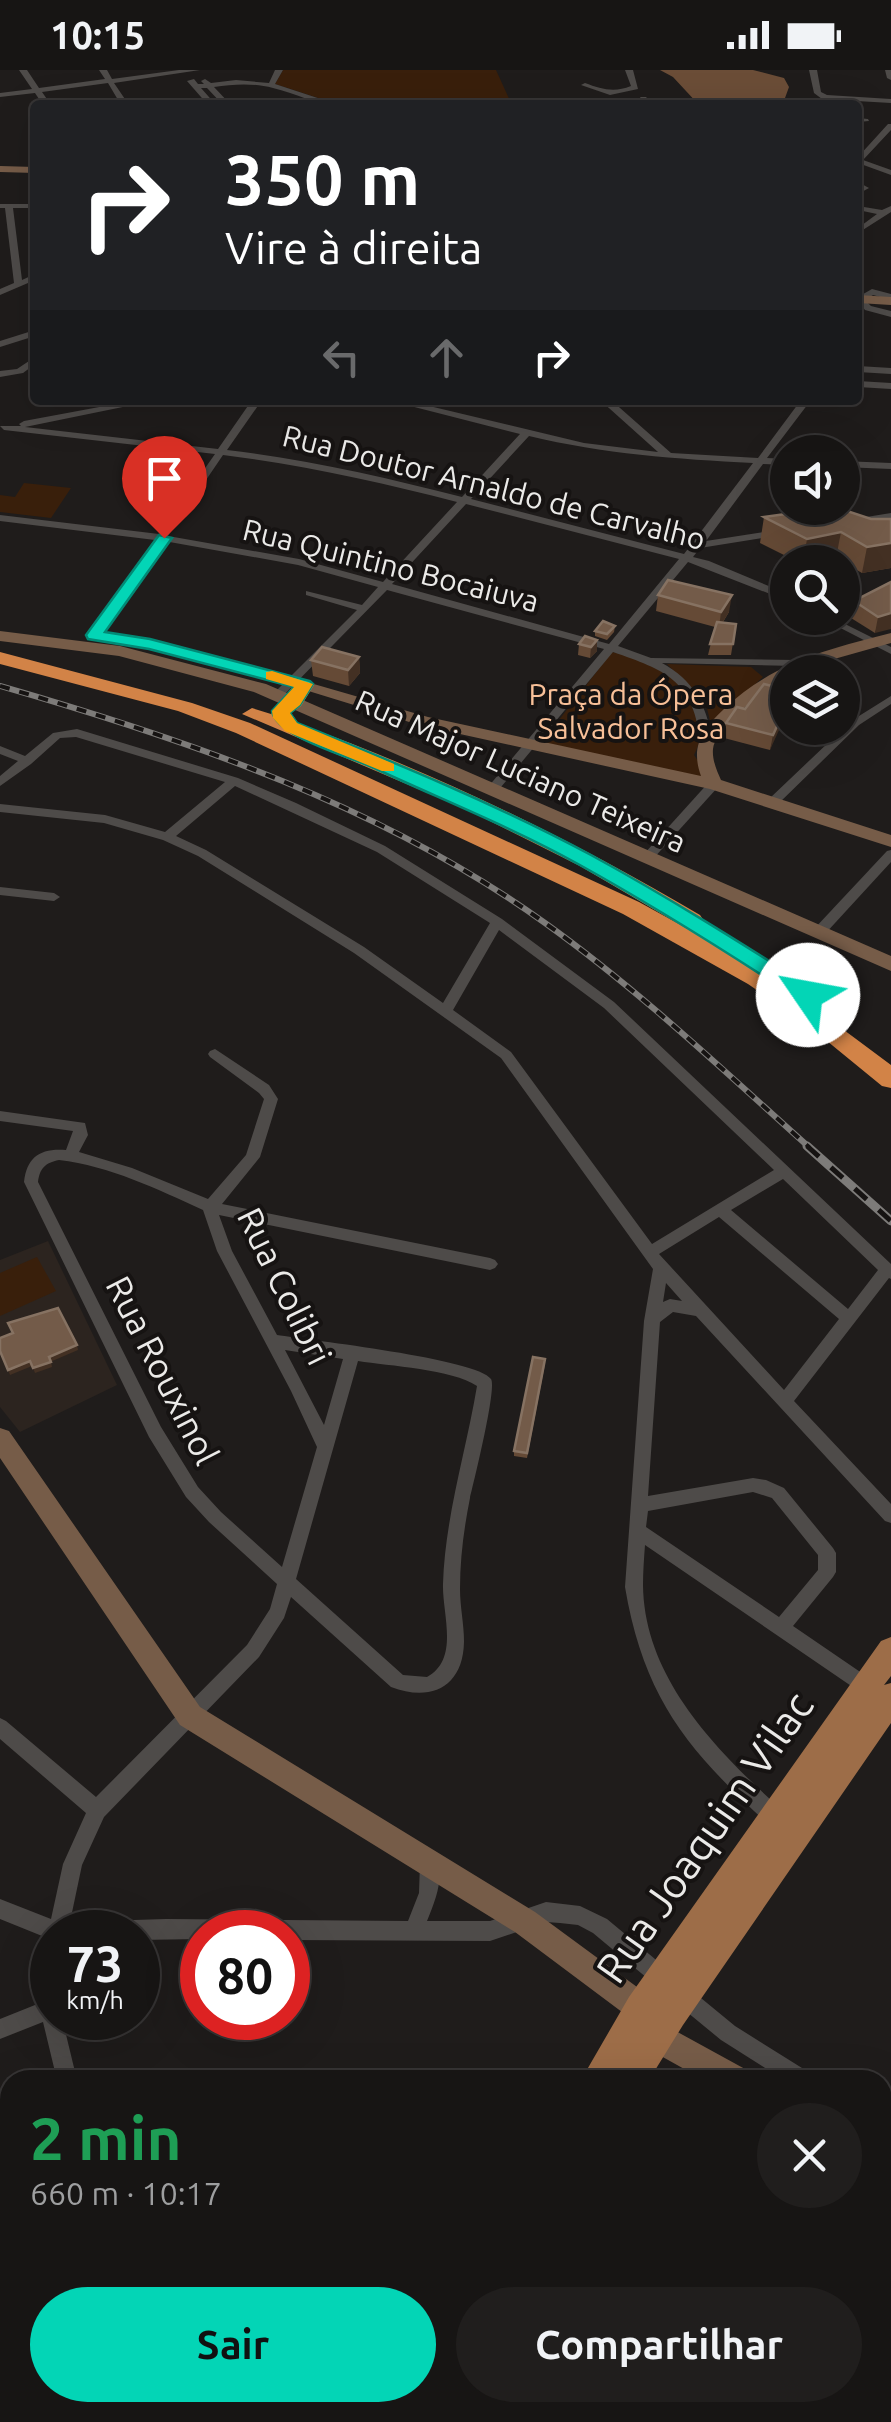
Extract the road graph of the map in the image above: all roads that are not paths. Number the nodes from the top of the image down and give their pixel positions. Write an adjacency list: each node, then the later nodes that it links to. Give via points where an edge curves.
1 (24, 70): 15 (street)
2 (103, 70): 10 (street)
3 (196, 70): 8 (street); 11 (street)
4 (279, 70): 12 (street)
5 (629, 70): 13 (street, via 635,86 624,92)
6 (813, 70): 17 (street)
7 (889, 70): 9 (street)
8 (183, 71): 10 (street); 14 (street)
9 (891, 78)
10 (110, 82): 15 (street); 19 (street)
11 (209, 84): 12 (street); 14 (street); 21 (street)
12 (271, 85): 22 (street)
13 (585, 85)
14 (195, 87): 20 (street)
15 (37, 90): 16 (street); 18 (street)
16 (0, 94)
17 (821, 98): 23 (street)
18 (43, 100)
19 (122, 100)
20 (207, 100)
21 (223, 100)
22 (319, 100)
23 (891, 101)
24 (891, 126): 25 (street)
25 (862, 154)
26 (862, 164): 29 (street)
27 (0, 171): 28 (main road)
28 (30, 172)
29 (891, 173)
30 (3, 206): 31 (street); 36 (street)
31 (30, 206)
32 (862, 208): 33 (street)
33 (887, 210): 34 (street)
34 (862, 228)
35 (30, 279): 36 (street)
36 (18, 284): 37 (street)
37 (0, 292)
38 (862, 298): 39 (main road)
39 (891, 301)
40 (30, 335): 41 (street)
41 (0, 344)
42 (30, 364): 44 (street)
43 (862, 369): 45 (street)
44 (20, 371): 46 (street); 47 (street)
45 (891, 371)
46 (30, 372)
47 (0, 374)
48 (862, 384): 49 (street)
49 (891, 386)
50 (79, 405): 56 (street)
51 (126, 405): 56 (street)
52 (254, 405): 59 (street)
53 (412, 405): 58 (street)
54 (611, 405): 60 (street)
55 (802, 405): 61 (street)
56 (59, 418): 57 (street)
57 (2, 428): 59 (street, Rua Doutor Arnaldo de Carvalho)
58 (526, 433): 60 (street); 65 (street)
59 (224, 452): 65 (street, Rua Doutor Arnaldo de Carvalho, via 330,468); 72 (street)
60 (668, 456): 61 (street)
61 (760, 461): 62 (street); 73 (street)
62 (770, 461)
63 (860, 465): 64 (street)
64 (891, 466)
65 (465, 500): 74 (street, Rua Doutor Arnaldo de Carvalho); 75 (street)
66 (891, 516): 68 (street)
67 (0, 518): 72 (street, Rua Quintino Bocaiuva)
68 (864, 520): 69 (street); 70 (street)
69 (860, 521)
70 (877, 528)
71 (790, 531): 73 (street)
72 (164, 538): 75 (street, Rua Quintino Bocaiuva, via 299,562); 81 (street)
73 (697, 545): 74 (street)
74 (686, 558): 76 (street, Rua Doutor Arnaldo de Carvalho); 86 (street)
75 (385, 586): 78 (street); 86 (street, Rua Quintino Bocaiuva)
76 (770, 590)
77 (310, 593): 78 (street)
78 (364, 608): 91 (street)
79 (0, 621): 81 (main road)
80 (860, 633): 84 (street)
81 (94, 635): 83 (main road)
82 (62, 642): 83 (main road, Rua Major Luciano Teixeira); 85 (main road, Rua Major Luciano Teixeira); 91 (main road, Rua Major Luciano Teixeira)
83 (150, 644): 91 (main road)
84 (886, 644): 87 (main road)
85 (4, 646): 93 (highway); 118 (highway, via 243,728 588,886 757,978)
86 (612, 648): 88 (street, Rua Quintino Bocaiuva); 98 (street)
87 (833, 655)
88 (646, 660): 89 (street); 96 (street, via 696,694)
89 (770, 662)
90 (770, 685): 96 (main road)
91 (286, 690): 93 (highway); 95 (highway, via 280,715); 98 (main road); 104 (main road, Rua Major Luciano Teixeira)
92 (891, 699): 94 (street)
93 (232, 706): 95 (highway)
94 (860, 715)
95 (291, 727): 118 (highway, via 615,876 741,951)
96 (706, 738): 103 (main road, via 704,758)
97 (826, 745): 105 (street)
98 (532, 746): 103 (main road); 104 (street)
99 (0, 750): 100 (street)
100 (27, 761): 101 (street, via 58,735 77,734); 102 (street)
101 (234, 781): 107 (street); 113 (street, via 382,849)
102 (0, 782)
103 (714, 784): 105 (main road); 110 (street)
104 (492, 790): 110 (main road, Rua Major Luciano Teixeira)
105 (772, 802): 108 (main road)
106 (0, 808): 107 (street, via 105,819)
107 (167, 837): 116 (street, via 252,882)
108 (891, 841)
109 (891, 854): 114 (street)
110 (648, 857): 114 (main road, Rua Major Luciano Teixeira)
111 (0, 891): 112 (street)
112 (54, 898)
113 (498, 922): 116 (street); 124 (street, via 609,1005)
114 (818, 932): 115 (main road, Rua Major Luciano Teixeira)
115 (891, 964)
116 (446, 1010): 127 (street, via 524,1074)
117 (214, 1054): 125 (street, via 271,1099 253,1157)
118 (880, 1060): 119 (highway); 120 (highway)
119 (891, 1079)
120 (891, 1088)
121 (0, 1116): 122 (street, via 80,1127)
122 (70, 1156): 123 (street, Rua Colibri); 125 (street, Rua Colibri)
123 (45, 1157): 141 (street, Rua Rouxinol, via 33,1168 32,1182 176,1468 214,1518)
124 (782, 1172): 126 (street); 129 (street)
125 (210, 1207): 128 (street); 133 (street, Rua Colibri, via 219,1242)
126 (719, 1210): 127 (street); 131 (street)
127 (656, 1260): 130 (street); 132 (street)
128 (490, 1264)
129 (889, 1271): 131 (street)
130 (707, 1314): 132 (street, via 678,1304); 135 (street)
131 (848, 1318): 135 (street)
132 (652, 1320): 138 (street)
133 (271, 1341): 134 (street); 137 (street, Rua Colibri)
134 (353, 1352): 137 (street); 141 (street, Rua Rouxinol, via 464,1371 485,1384 452,1565 452,1662 432,1684 398,1682)
135 (785, 1401): 139 (street)
136 (0, 1438): 145 (main road)
137 (324, 1444): 141 (street)
138 (641, 1505): 140 (street); 142 (street, via 754,1485 778,1494 830,1564)
139 (891, 1516)
140 (638, 1532): 142 (street); 148 (street, via 638,1617 666,1694 722,1770)
141 (288, 1583): 145 (street, via 253,1651)
142 (782, 1628): 144 (street)
143 (891, 1651): 144 (main road, Rua Joaquim Vilac)
144 (879, 1692): 148 (main road, Rua Joaquim Vilac)
145 (190, 1716): 147 (street); 149 (main road)
146 (0, 1726): 147 (street)
147 (97, 1810): 151 (street, via 73,1864)
148 (785, 1826): 157 (main road, Rua Joaquim Vilac)
149 (430, 1862): 153 (main road); 155 (street, via 429,1893)
150 (0, 1909): 152 (street)
151 (63, 1910)
152 (30, 1921)
153 (525, 1922): 155 (street, via 490,1931); 157 (main road); 164 (street, via 546,1912 600,1926 728,2034)
154 (160, 1928): 155 (street)
155 (414, 1930)
156 (30, 2017): 158 (street)
157 (651, 2020): 161 (main road, Rua Joaquim Vilac); 162 (main road, Rua Joaquim Vilac); 163 (main road)
158 (0, 2029)
159 (57, 2040): 160 (street)
160 (65, 2070)
161 (607, 2070)
162 (634, 2070)
163 (720, 2070)
164 (787, 2070)

